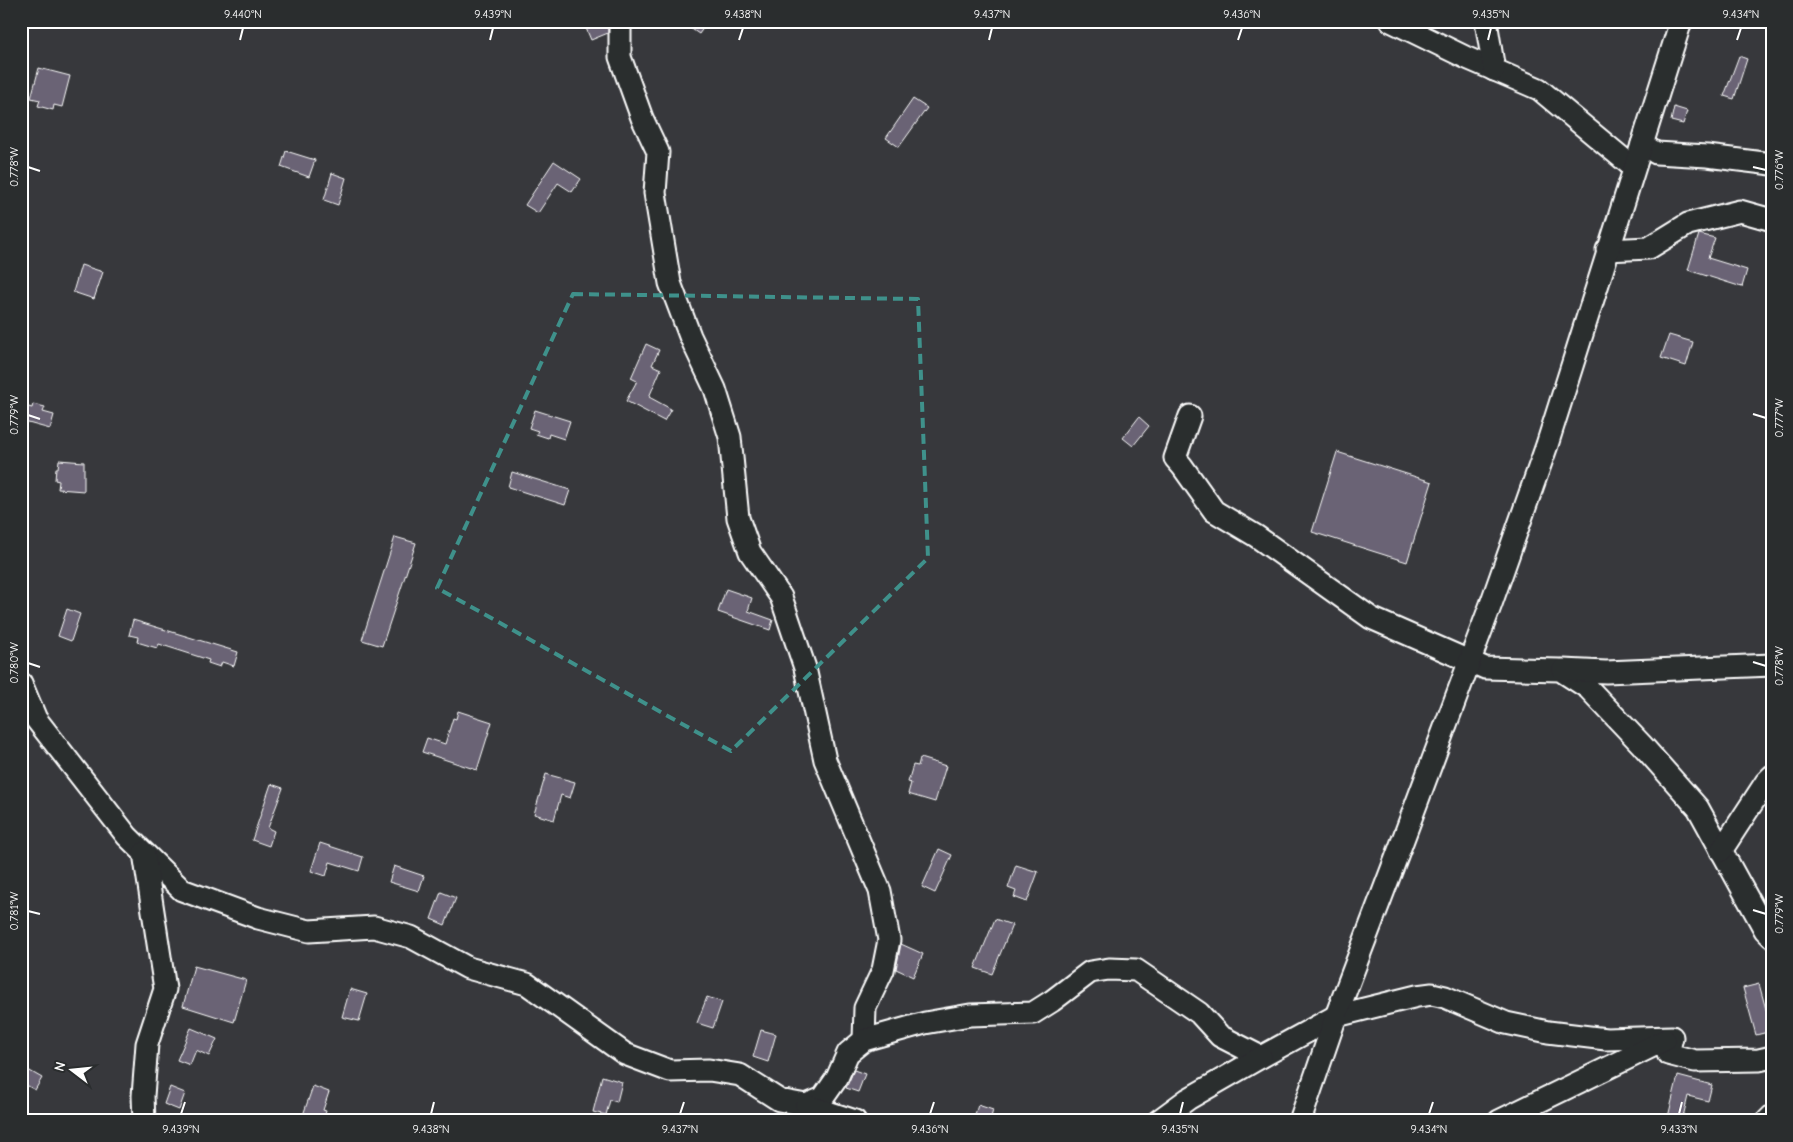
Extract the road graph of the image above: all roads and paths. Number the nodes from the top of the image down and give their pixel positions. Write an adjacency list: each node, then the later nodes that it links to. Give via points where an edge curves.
1 (620, 21): 22 (street, via 620,57 658,152 655,194 670,283 690,336 716,389 730,437 738,518 750,552 781,597 805,668 826,760 880,891 889,940 883,970 865,1008)
2 (1391, 21): 5 (street)
3 (1486, 21): 5 (street)
4 (1681, 21): 6 (street)
5 (1494, 70): 8 (street, via 1539,89)
6 (1642, 144): 7 (street, via 1656,153); 8 (street)
7 (1772, 164)
8 (1634, 168): 10 (street)
9 (1771, 219): 10 (street, via 1740,211 1688,224 1649,248)
10 (1608, 250): 12 (street, via 1547,445)
11 (1190, 416): 12 (street, via 1175,458 1214,511 1256,536 1371,618)
12 (1469, 661): 14 (street, via 1485,668); 20 (street)
13 (1772, 664): 14 (street, via 1606,672)
14 (1560, 670): 17 (street, via 1588,688 1648,752 1698,808)
15 (21, 683): 18 (street, via 36,718 127,836)
16 (1772, 776): 17 (street)
17 (1721, 850): 19 (street)
18 (144, 853): 25 (street, via 182,890 258,918 308,931 374,927 411,937 468,968 527,984 626,1054 670,1071 709,1070 740,1075 779,1100); 27 (street, via 165,989 147,1044)
19 (1772, 937)
20 (1336, 1016): 21 (street, via 1432,994 1506,1023 1548,1032 1606,1039); 23 (street); 30 (street)
21 (1672, 1037): 24 (street, via 1668,1054 1695,1061); 31 (street)
22 (864, 1040): 23 (street, via 970,1015 1033,1013 1090,972 1136,970 1199,1014 1220,1036); 25 (street, via 848,1053 837,1078 823,1098)
23 (1261, 1056): 29 (street)
24 (1772, 1057)
25 (806, 1105): 28 (street)
26 (1772, 1116): 32 (street)
27 (144, 1121)
28 (855, 1121)
29 (1158, 1121)
30 (1300, 1121)
31 (1499, 1121)
32 (1767, 1121)

